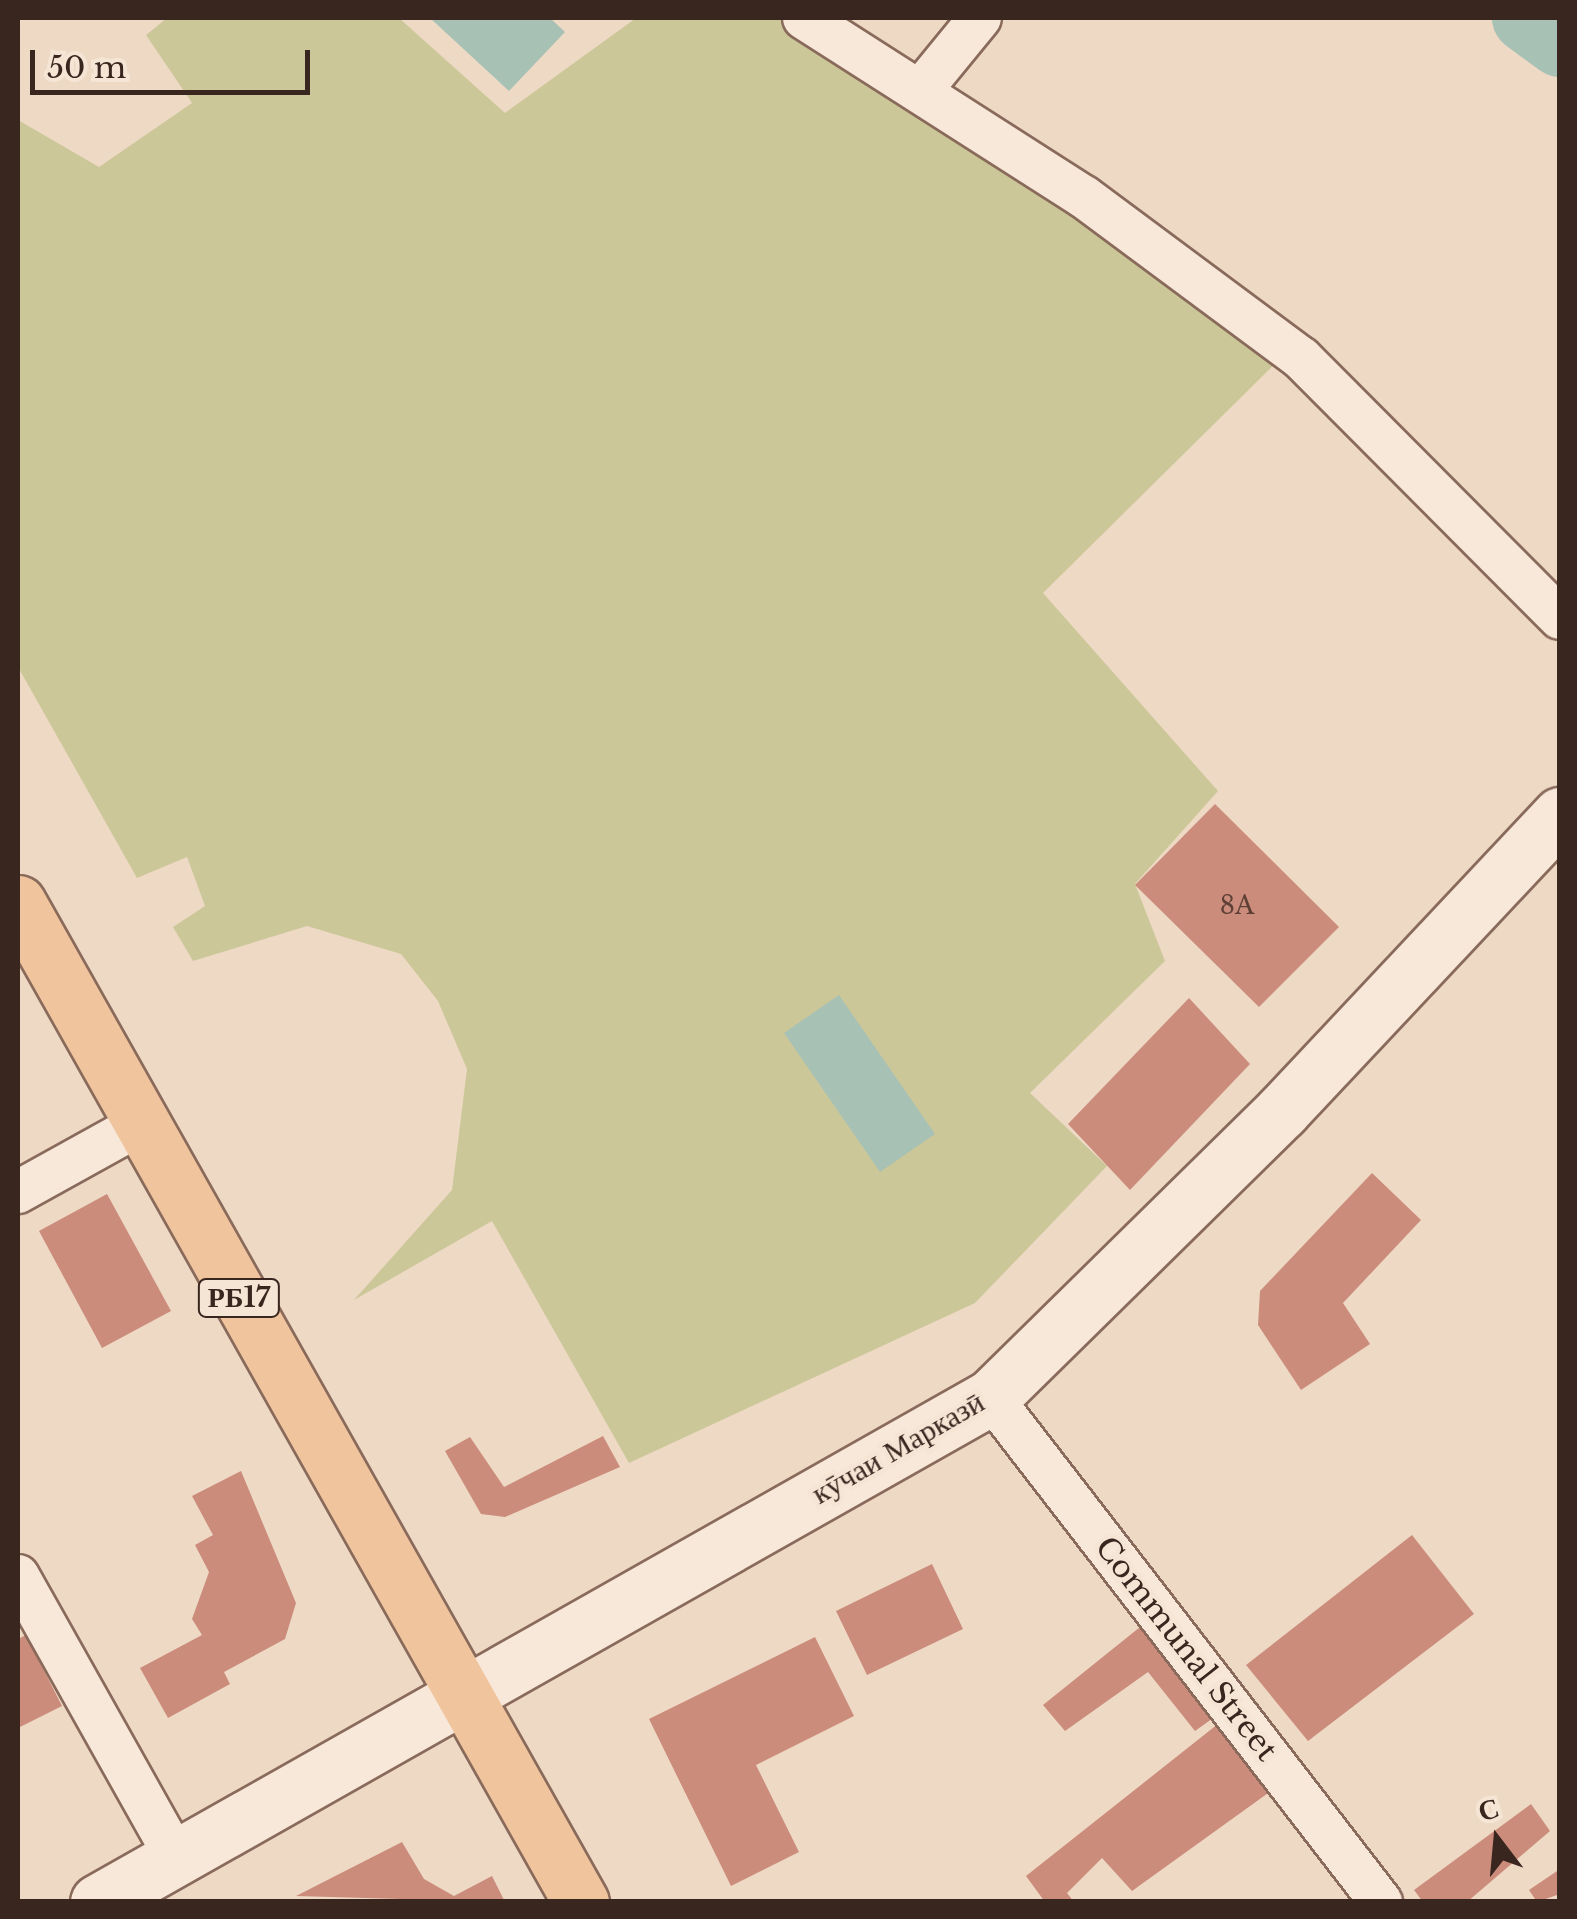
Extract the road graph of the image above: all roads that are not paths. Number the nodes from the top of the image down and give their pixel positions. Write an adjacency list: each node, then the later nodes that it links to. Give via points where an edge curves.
1 (804, 18): 3 (street)
2 (980, 18): 3 (street)
3 (921, 90): 4 (street, via 1301,358)
4 (1560, 618)
5 (1560, 816): 9 (main road, кӯчаи Марказӣ, via 1282,1111)
6 (18, 903): 7 (main road, РБ17)
7 (139, 1125): 8 (street); 11 (main road, РБ17)
8 (18, 1192)
9 (991, 1397): 11 (main road, кӯчаи Марказӣ); 15 (street, Communal Street)
10 (18, 1576): 12 (street)
11 (465, 1690): 12 (main road, кӯчаи Марказӣ); 14 (main road, РБ17)
12 (178, 1861): 13 (main road, кӯчаи Марказӣ)
13 (98, 1902)
14 (581, 1902)
15 (1382, 1902)

